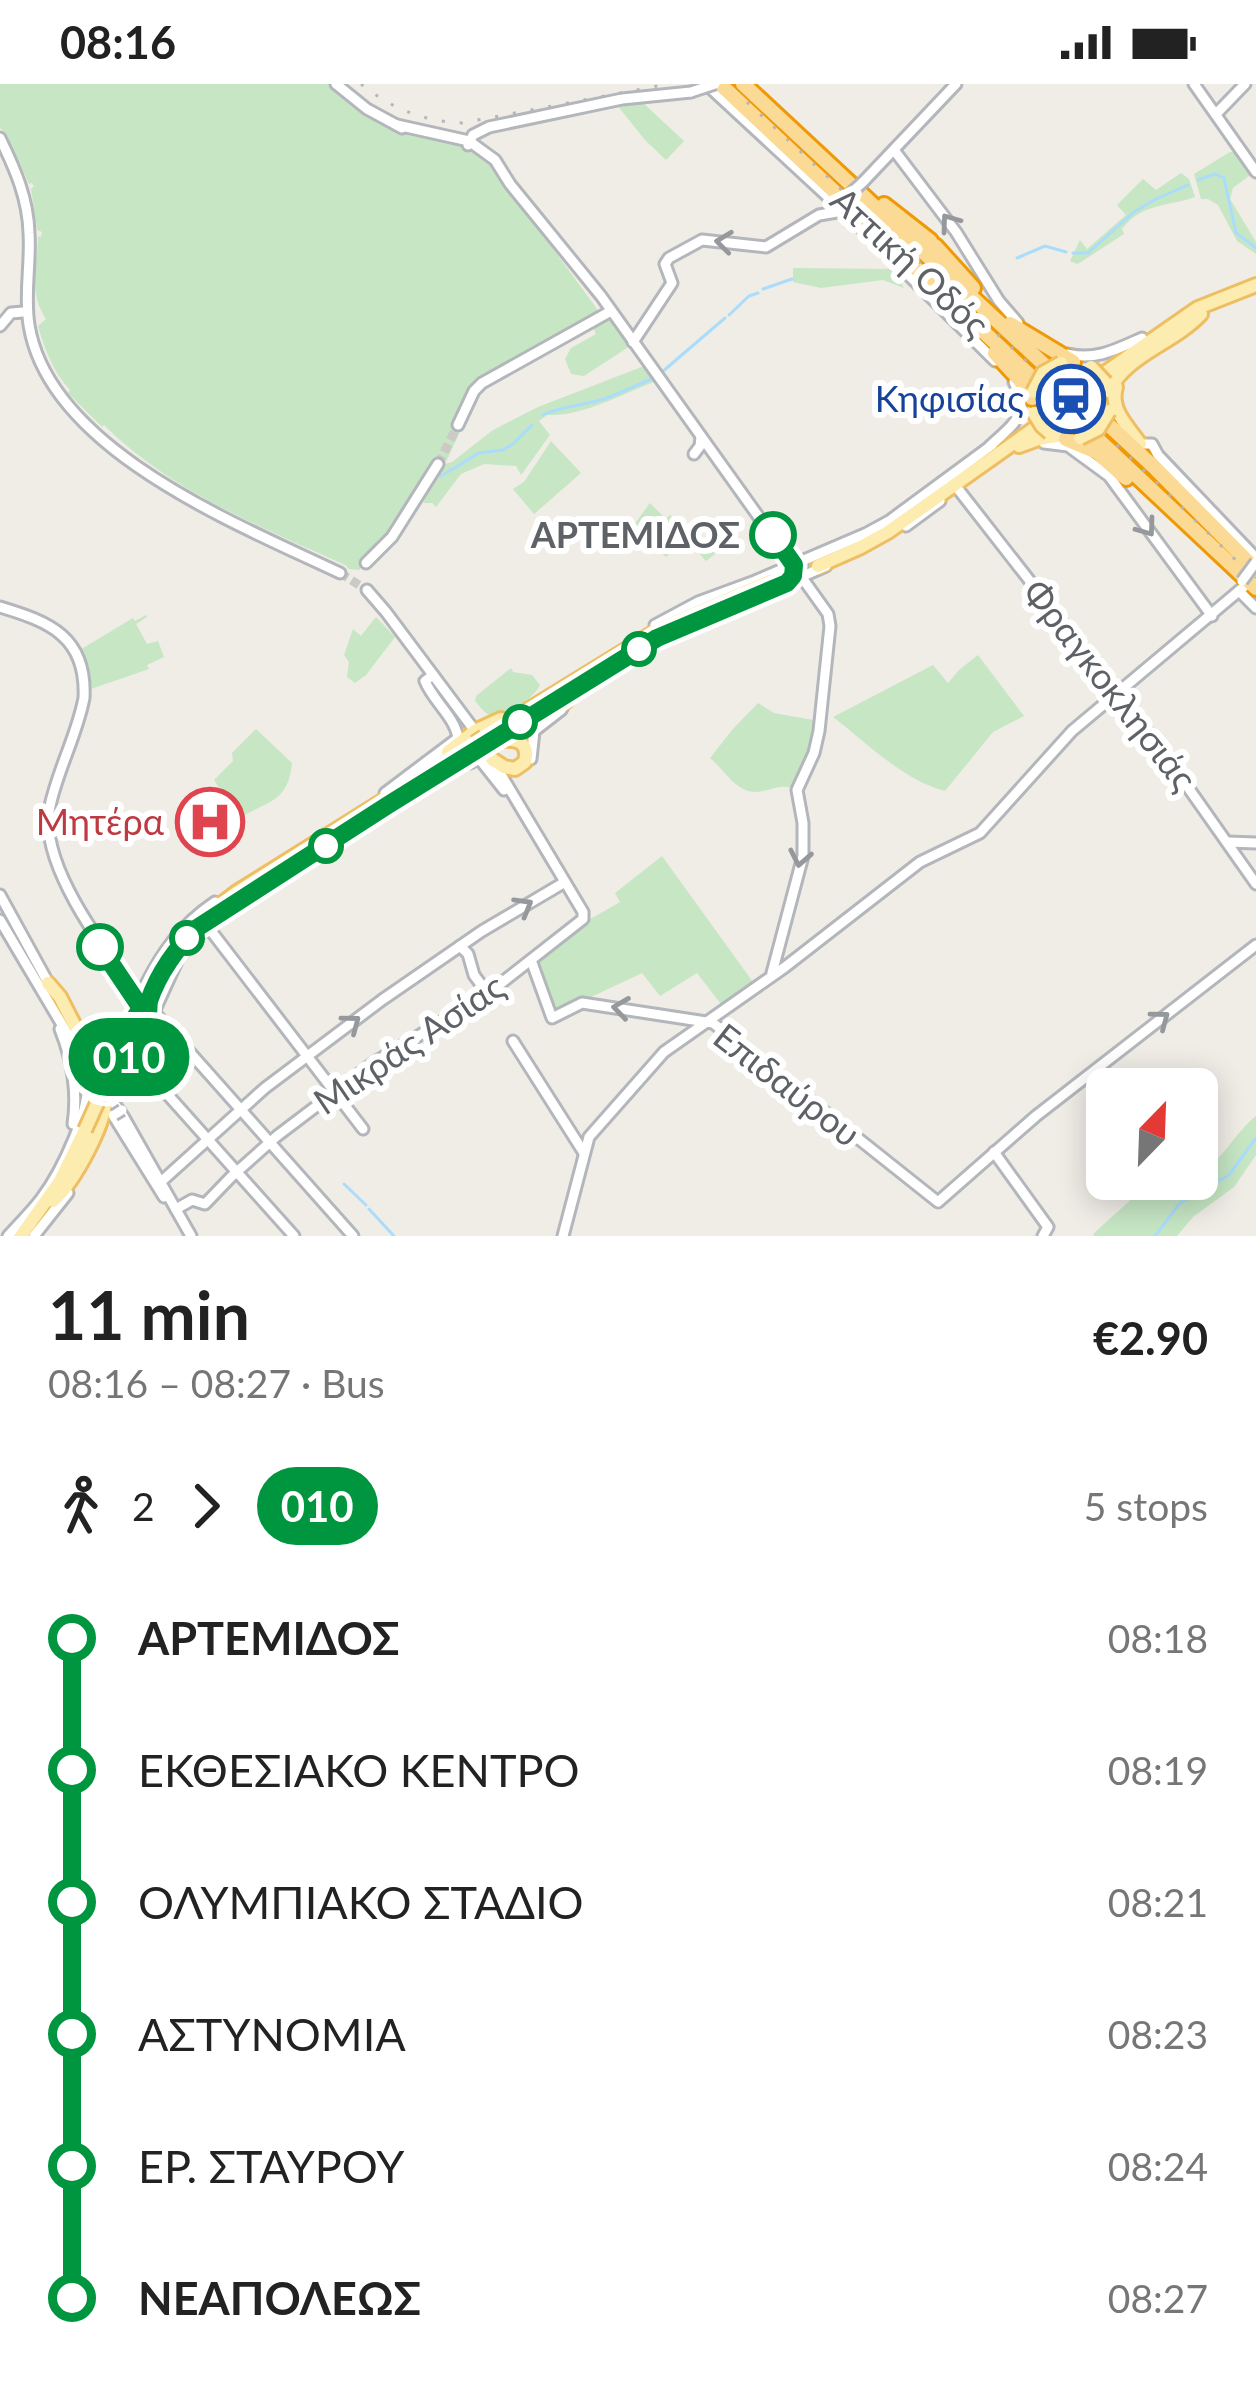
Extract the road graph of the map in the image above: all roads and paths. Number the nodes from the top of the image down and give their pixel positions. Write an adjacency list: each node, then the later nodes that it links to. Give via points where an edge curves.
1 (336, 84): 11 (street, via 397,125)
2 (706, 84): 16 (street)
3 (718, 84): 11 (street, bridge, via 489,127); 16 (highway, Αττική Οδός)
4 (743, 84): 9 (highway, Αττική Οδός)
5 (956, 84): 13 (street)
6 (1194, 84): 8 (street)
7 (1245, 84): 8 (street)
8 (1216, 115): 14 (street)
9 (779, 117): 24 (highway, via 933,244 1005,320); 42 (highway, Αττική Οδός, via 1156,469)
10 (0, 138): 20 (street, via 27,212 31,335 66,404 185,496 339,575 198,511 97,440 44,381)
11 (473, 140): 15 (street); 15 (street)
12 (0, 148): 20 (street, via 23,214)
13 (894, 150): 16 (street, bridge); 24 (street, one-way to 13, via 1016,321)
14 (1256, 172)
15 (502, 173): 18 (street)
16 (835, 207): 23 (street, one-way to 23, via 766,247 705,239 666,260 672,283); 27 (street); 27 (highway, via 905,266); 42 (highway, Αττική Οδός)
17 (1256, 289): 19 (main road)
18 (611, 310): 23 (street); 30 (street, via 482,383)
19 (1199, 311): 22 (main road, via 1180,312); 25 (main road); 29 (main road, bridge)
20 (23, 312): 21 (street)
21 (0, 326)
22 (1142, 338): 24 (street); 24 (main road, via 1110,360)
23 (633, 342): 31 (street)
24 (1075, 362): 26 (main road, bridge, via 1101,376); 27 (main road, bridge, via 1041,376)
25 (1134, 363): 26 (main road); 33 (main road, via 1114,401)
26 (1108, 390): 28 (main road)
27 (1031, 401): 32 (main road, bridge, via 1037,420); 38 (street, via 989,446)
28 (1109, 408): 32 (main road, bridge, via 1098,429); 33 (main road)
29 (1057, 409): 37 (main road); 38 (main road)
30 (458, 424)
31 (699, 432): 34 (street); 34 (street)
32 (1065, 439): 35 (street); 35 (main road, via 1028,442); 42 (highway, via 1096,452); 49 (street, one-way to 49, via 1114,481)
33 (1146, 444): 42 (highway, via 1204,507)
34 (705, 453): 41 (street)
35 (1005, 456): 37 (main road)
36 (438, 464): 40 (street, via 392,538)
37 (948, 492): 38 (main road); 39 (main road); 44 (street, via 882,541); 55 (street, Φραγκοκλησιάς)
38 (888, 526): 39 (main road, via 861,548)
39 (815, 562): 41 (street); 44 (street, via 804,564)
40 (366, 563)
41 (794, 565): 43 (street); 43 (street, via 793,576); 44 (street)
42 (1250, 576): 48 (street); 49 (street)
43 (775, 582): 44 (street); 46 (street); 50 (street); 51 (main road)
44 (804, 582): 73 (street, one-way to 73, via 830,626 820,727 797,790 804,850)
45 (365, 592): 53 (street)
46 (716, 596): 51 (main road); 52 (street, via 620,647)
47 (0, 608): 64 (street, via 45,622 76,654 84,698 50,808 49,841 63,878 137,991 200,912); 76 (street, via 48,627 74,655 79,705 46,807 46,843 58,877)
48 (1256, 608)
49 (1211, 615): 55 (street)
50 (693, 624): 51 (main road); 52 (street)
51 (662, 631): 52 (main road)
52 (609, 666): 54 (main road); 56 (street); 57 (main road)
53 (428, 676): 57 (street); 60 (street, via 457,740)
54 (584, 683): 56 (main road); 57 (main road)
55 (1114, 692): 62 (street, Φραγκοκλησιάς); 73 (street, via 1065,733 982,828 916,861)
56 (565, 702): 59 (street, via 534,731 527,766)
57 (476, 740): 58 (street); 58 (main road, via 515,739 527,752 515,769); 59 (street); 60 (main road); 61 (street, via 476,760); 64 (main road, via 387,809)
58 (492, 759): 59 (street)
59 (502, 779): 61 (street)
60 (360, 812): 64 (main road)
61 (536, 832): 65 (street)
62 (1228, 842): 63 (street); 66 (street, Φραγκοκλησιάς)
63 (1256, 843)
64 (267, 878): 69 (main road)
65 (565, 882): 71 (street, one-way to 65); 72 (street, Μικράς Ασίας, via 583,920)
66 (1256, 884)
67 (0, 895): 74 (street)
68 (0, 920): 74 (street)
69 (205, 922): 76 (main road, via 175,953); 81 (street)
70 (1256, 945): 90 (street, one-way to 70)
71 (460, 946): 75 (street); 81 (street, one-way to 71)
72 (532, 960): 75 (street, Μικράς Ασίας); 78 (street, Επιδαύρου, one-way to 72, via 582,1003 552,1018)
73 (776, 969): 77 (street)
74 (44, 986): 82 (main road, via 60,997 84,1043); 84 (street); 92 (street, via 73,1072 75,1114)
75 (488, 994): 83 (street, Μικράς Ασίας)
76 (146, 1009): 79 (main road); 82 (main road); 85 (street)
77 (712, 1022): 78 (street); 90 (street, Επιδαύρου, via 933,1200)
78 (694, 1026): 91 (street, via 593,1130)
79 (140, 1034): 82 (main road); 84 (main road)
80 (512, 1041): 91 (street)
81 (308, 1056): 83 (street); 85 (street)
82 (121, 1061): 84 (main road); 84 (street); 87 (main road, bridge); 88 (street, via 151,1076)
83 (336, 1092): 86 (street); 89 (street, Μικράς Ασίας)
84 (107, 1100): 92 (street); 94 (street); 94 (street); 95 (main road, via 75,1173); 99 (street, via 105,1121 69,1190)
85 (241, 1111): 88 (street); 89 (street)
86 (363, 1129)
87 (87, 1131): 95 (main road); 99 (main road)
88 (206, 1141): 93 (street); 94 (street)
89 (270, 1142): 93 (street, Μικράς Ασίας); 101 (street)
90 (994, 1152): 97 (street)
91 (584, 1154): 102 (street)
92 (64, 1158): 95 (street)
93 (235, 1173): 96 (street, Μικράς Ασίας, via 205,1204 192,1200); 98 (street)
94 (164, 1188): 96 (street); 100 (street)
95 (46, 1201): 99 (main road)
96 (176, 1209): 100 (street)
97 (1046, 1232)
98 (284, 1234)
99 (23, 1236)
100 (188, 1236)
101 (353, 1236)
102 (563, 1236)

